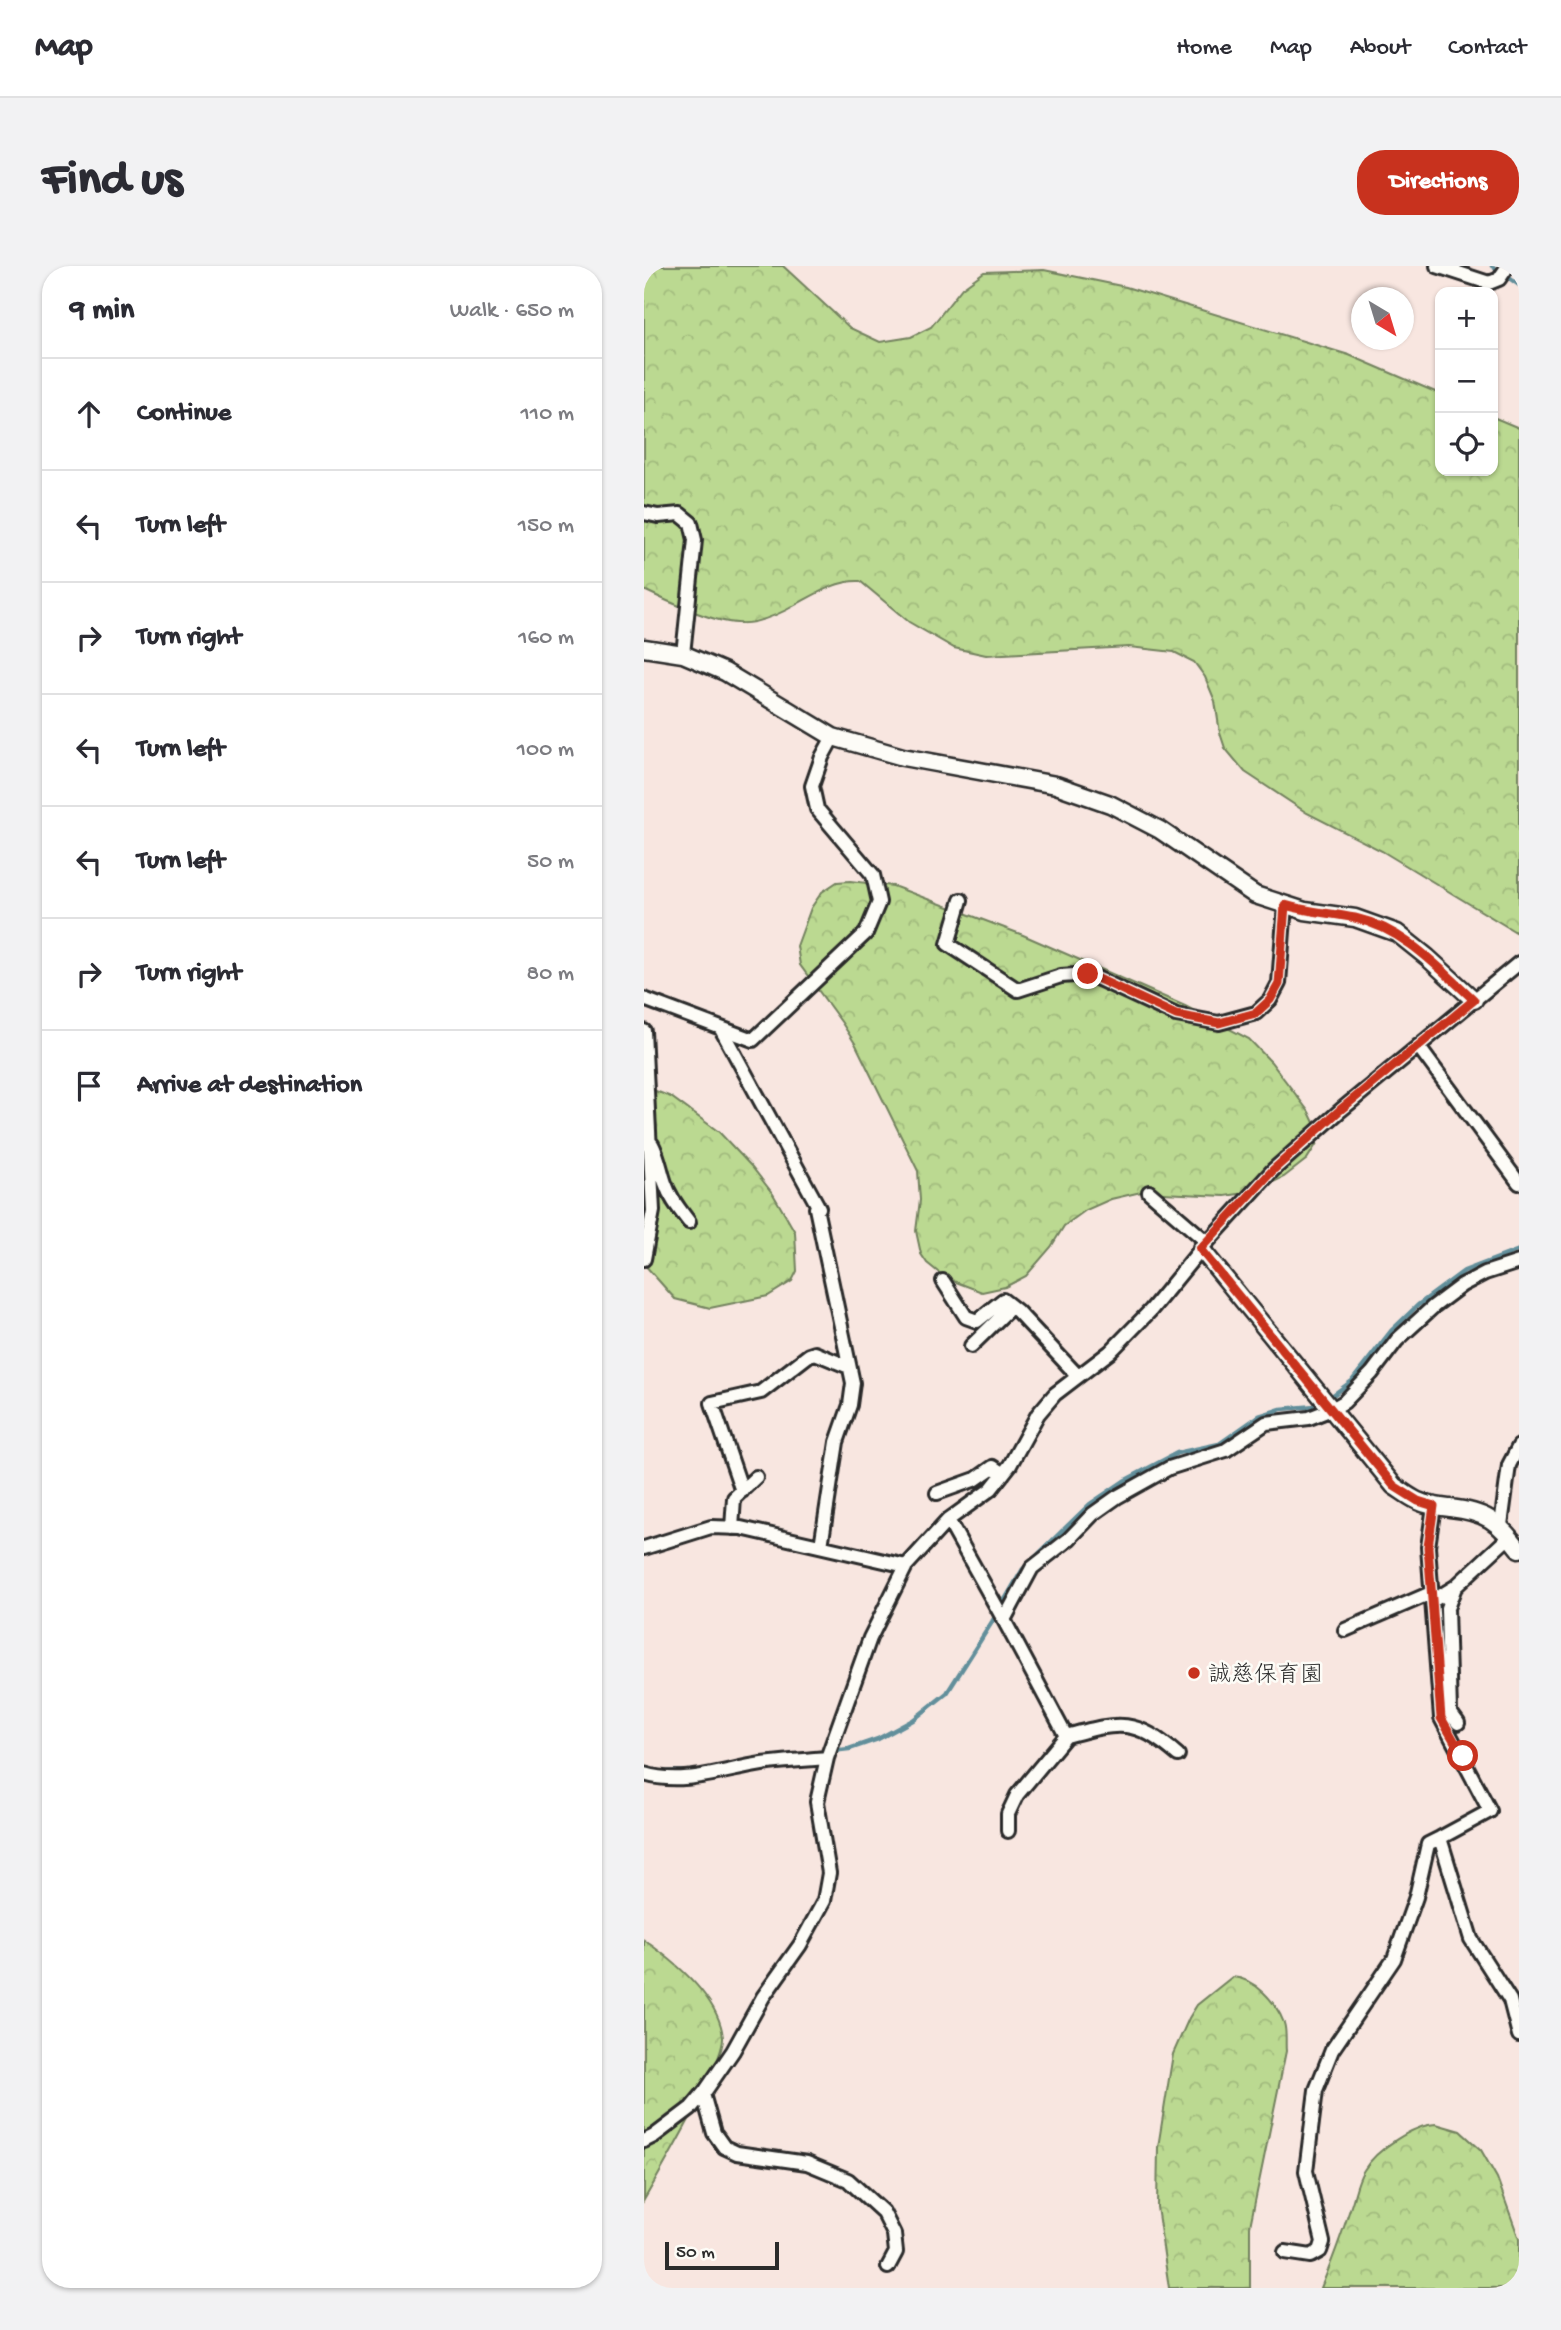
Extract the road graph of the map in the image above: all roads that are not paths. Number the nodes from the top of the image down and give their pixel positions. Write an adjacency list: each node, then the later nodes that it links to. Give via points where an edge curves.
1 (1437, 266): 2 (street, via 1489,283 1499,279)
2 (1508, 266)
3 (644, 513): 5 (street, via 680,514 691,523 695,540)
4 (645, 649): 5 (street)
5 (683, 654): 6 (street, via 725,672)
6 (833, 737): 8 (street, via 903,757 1056,785 1110,804 1160,830 1255,895); 12 (street, via 812,786 817,809 873,875 879,902 866,933 753,1040)
7 (961, 900): 8 (street, via 948,944 1018,990 1061,976 1088,974 1176,1015 1219,1023 1256,1013 1279,984)
8 (1285, 905): 11 (street, via 1355,918 1397,933)
9 (1519, 963): 11 (street)
10 (644, 999): 12 (street)
11 (1474, 1000): 14 (street)
12 (721, 1029): 25 (street, via 819,1208)
13 (644, 1031): 15 (street)
14 (1418, 1046): 16 (street); 19 (street, via 1273,1170)
15 (649, 1138): 18 (street, via 665,1185); 20 (street, via 653,1211)
16 (1519, 1183)
17 (1149, 1192): 19 (street)
18 (690, 1222)
19 (1204, 1245): 26 (street, via 1152,1310); 27 (street)
20 (644, 1259)
21 (1519, 1262): 27 (street, via 1474,1279 1434,1306 1397,1340 1344,1402)
22 (943, 1281): 23 (street, via 966,1317 977,1321 1003,1300)
23 (1011, 1307): 24 (street); 26 (street)
24 (971, 1346)
25 (849, 1367): 31 (street, via 816,1353 761,1392 712,1403); 37 (street, via 853,1383 850,1405 837,1442)
26 (1078, 1376): 29 (street, via 1038,1414)
27 (1332, 1409): 33 (street, via 1394,1486); 42 (street, via 1309,1418 1266,1423 1226,1450 1169,1468 1117,1497 1032,1568)
28 (1519, 1446): 36 (street, via 1509,1465)
29 (1003, 1474): 32 (street, via 993,1467 976,1479); 34 (street, via 991,1489)
30 (757, 1477): 31 (street)
31 (742, 1491): 35 (street, via 734,1498)
32 (937, 1493)
33 (1434, 1506): 36 (street, via 1469,1510); 41 (street, via 1428,1547)
34 (948, 1520): 39 (street); 42 (street)
35 (732, 1528): 37 (street); 38 (street, via 710,1527)
36 (1510, 1537): 40 (street)
37 (821, 1546): 39 (street)
38 (644, 1548)
39 (906, 1566): 47 (street, via 870,1638)
40 (1455, 1587): 41 (street); 44 (street, via 1447,1608 1450,1712)
41 (1432, 1597): 43 (street); 50 (street, via 1441,1718 1490,1811)
42 (1004, 1620): 45 (street)
43 (1345, 1630)
44 (1458, 1723)
45 (1066, 1736): 46 (street, via 1107,1725 1133,1726 1160,1739); 49 (street, via 1017,1795 1007,1814)
46 (1178, 1755)
47 (827, 1758): 48 (street, via 699,1776 660,1779); 52 (street, via 817,1802 829,1873 824,1901)
48 (644, 1774)
49 (1008, 1831)
50 (1440, 1838): 51 (street, via 1471,1939 1510,2000); 54 (street, via 1428,1844 1416,1897 1394,1959 1332,2050 1316,2090 1306,2171 1323,2242 1320,2251 1311,2256)
51 (1519, 2035)
52 (703, 2094): 53 (street); 55 (street, via 713,2133 724,2147 807,2163 848,2180 883,2212 897,2252)
53 (644, 2141)
54 (1285, 2252)
55 (888, 2267)

